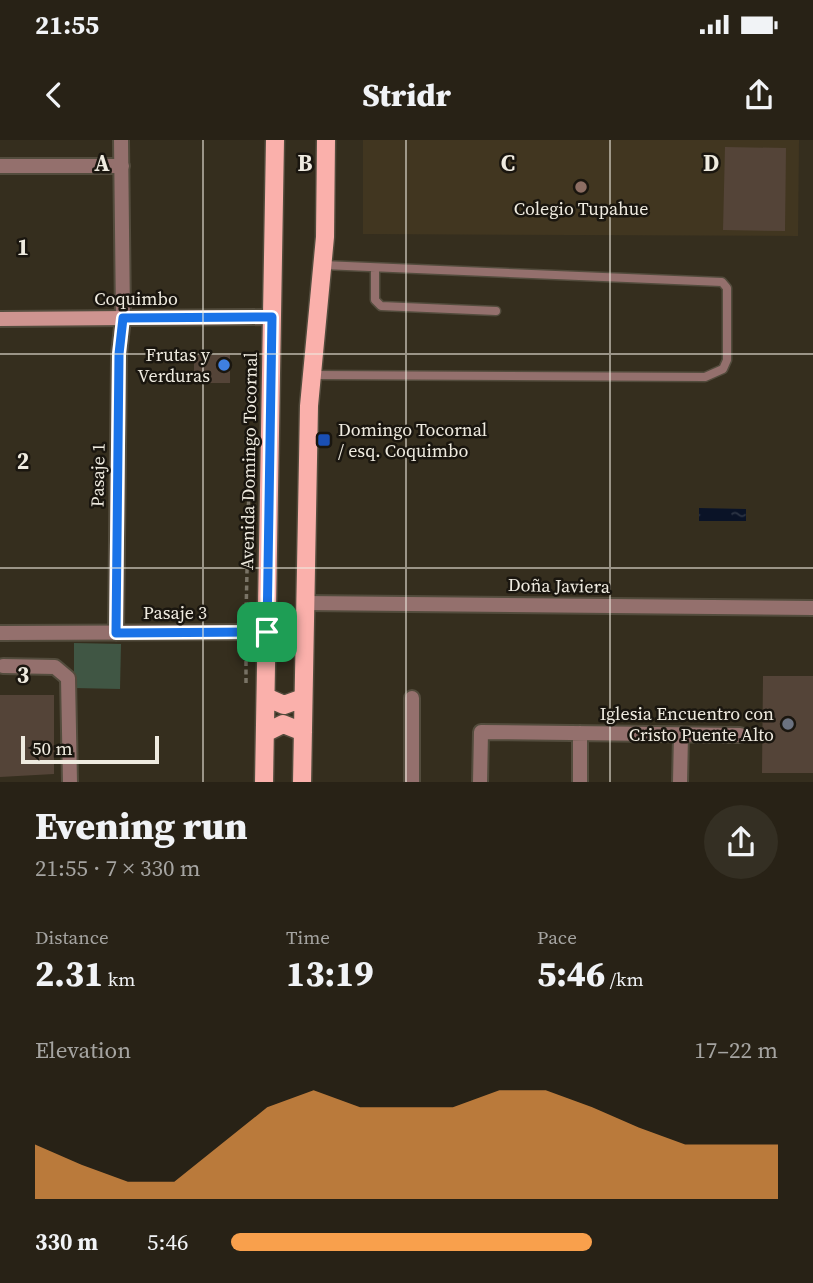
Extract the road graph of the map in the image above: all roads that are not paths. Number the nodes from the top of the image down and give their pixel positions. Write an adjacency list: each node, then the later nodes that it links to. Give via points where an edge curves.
1 (121, 140): 5 (street, Pasaje 1)
2 (275, 140): 9 (main road, Avenida Domingo Tocornal)
3 (326, 140): 6 (main road)
4 (0, 166): 5 (street)
5 (121, 166): 10 (street, Pasaje 1)
6 (323, 265): 7 (lane); 12 (main road)
7 (375, 268): 8 (lane, via 374,300 380,306); 12 (lane, via 722,282 727,288 727,360 723,369 705,377)
8 (496, 311)
9 (272, 317): 10 (street, Coquimbo); 15 (main road, Avenida Domingo Tocornal)
10 (123, 318): 11 (street, Coquimbo); 17 (street, Pasaje 1)
11 (0, 319)
12 (311, 375): 13 (main road)
13 (304, 603): 14 (street, Doña Javiera); 20 (main road)
14 (813, 608)
15 (267, 632): 17 (street, Pasaje 3); 19 (main road, Avenida Domingo Tocornal)
16 (0, 633): 17 (street, Pasaje 3)
17 (116, 633)
18 (3, 666): 27 (street, via 55,667 68,678)
19 (266, 697): 20 (main road, via 284,705); 23 (main road, Avenida Domingo Tocornal)
20 (303, 698): 22 (main road)
21 (412, 698): 30 (street)
22 (303, 732): 23 (main road, via 283,724); 29 (main road)
23 (265, 733): 28 (main road, Avenida Domingo Tocornal)
24 (580, 733): 25 (street); 31 (street, via 481,732); 32 (street)
25 (681, 734): 26 (street); 33 (street)
26 (740, 735)
27 (70, 782)
28 (264, 782)
29 (302, 782)
30 (412, 782)
31 (480, 782)
32 (580, 782)
33 (680, 782)

